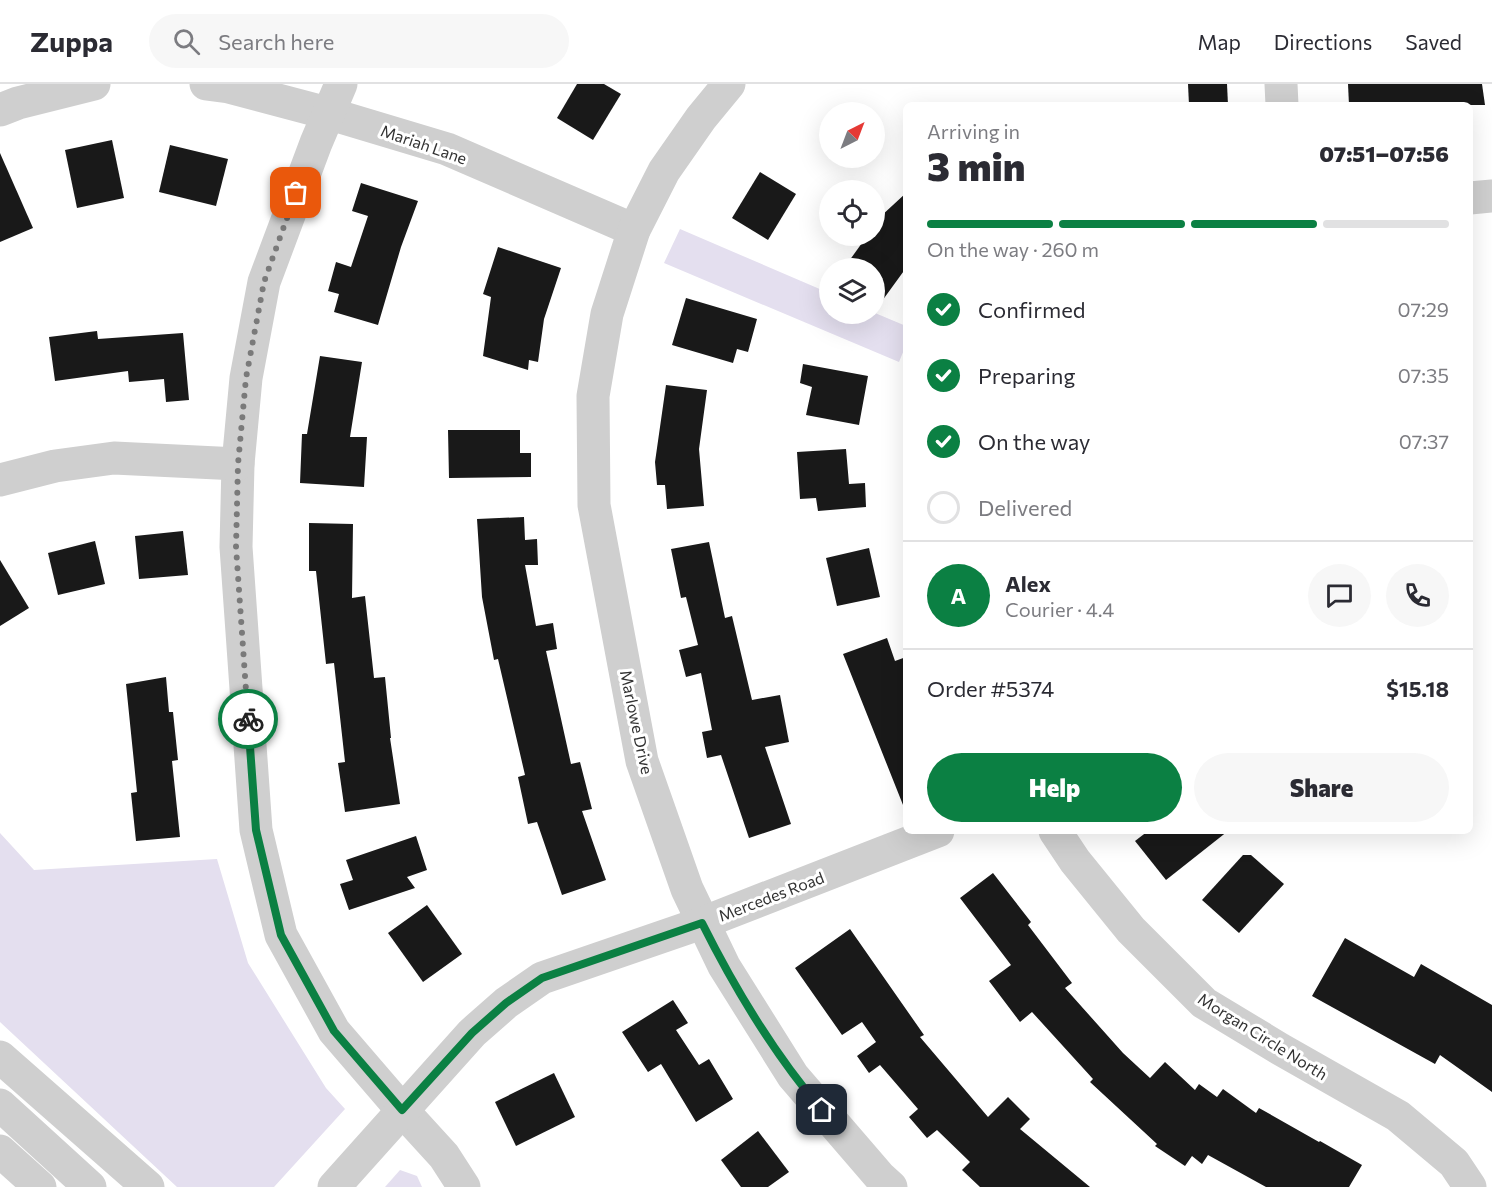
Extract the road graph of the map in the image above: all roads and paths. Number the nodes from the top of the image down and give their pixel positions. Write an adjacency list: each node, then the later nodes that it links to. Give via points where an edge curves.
1 (94, 84): 6 (street)
2 (206, 84): 8 (street, Mariah Lane)
3 (340, 84): 8 (street)
4 (729, 84): 11 (street, Marlowe Drive, via 664,171)
5 (1281, 84): 7 (street)
6 (10, 99)
7 (1282, 102)
8 (327, 113): 11 (street, Mariah Lane, via 447,149); 12 (street, via 264,282 246,378)
9 (1492, 196): 10 (street)
10 (1473, 198)
11 (634, 230): 16 (street, Marlowe Drive, via 607,314 593,396 594,505 642,761)
12 (238, 464): 13 (street, via 114,458 55,466); 19 (street, via 236,547 256,830 281,935 334,1031)
13 (0, 480)
14 (930, 834): 16 (street, Mercedes Road)
15 (1057, 834): 27 (street, Morgan Circle North, via 1131,930 1204,1003 1398,1116 1454,1163)
16 (702, 923): 19 (street, Mercedes Road, via 542,978 472,1033); 26 (street, Marlowe Drive, via 724,966 793,1076)
17 (0, 1057): 23 (street)
18 (0, 1105): 22 (street)
19 (402, 1110): 24 (street, Mercedes Road); 25 (street, via 444,1156)
20 (0, 1151): 21 (street)
21 (40, 1187)
22 (90, 1187)
23 (148, 1187)
24 (334, 1187)
25 (464, 1187)
26 (891, 1187)
27 (1470, 1187)

